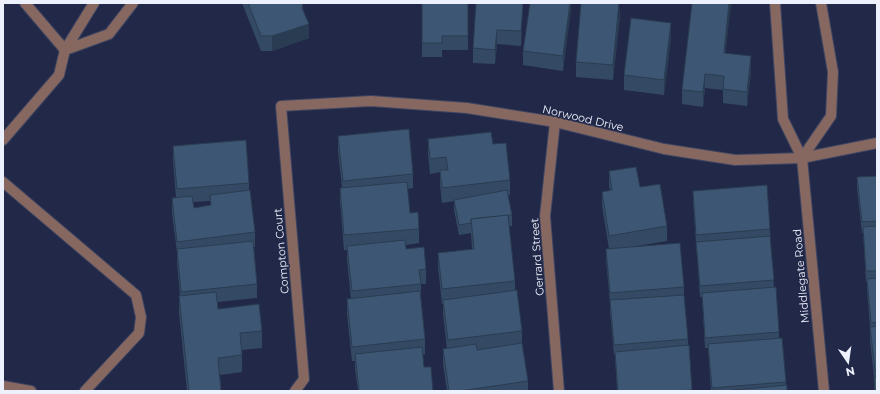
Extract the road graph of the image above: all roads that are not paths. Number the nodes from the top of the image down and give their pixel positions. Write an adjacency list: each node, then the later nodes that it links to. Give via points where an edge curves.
1 (25, 3): 6 (street)
2 (94, 3): 6 (street)
3 (133, 3): 6 (street, via 109,34)
4 (775, 3): 11 (street, Middlegate Road, via 783,119)
5 (821, 3): 11 (street, via 833,72 831,116)
6 (65, 50): 9 (street, via 58,75)
7 (281, 106): 8 (street, Norwood Drive, via 370,101 467,108); 16 (street, Compton Court, via 304,379)
8 (555, 122): 11 (street, Norwood Drive, via 664,149 735,160); 17 (street, Gerrard Street, via 545,216)
9 (3, 140)
10 (877, 143): 11 (street, Norwood Drive)
11 (802, 158): 18 (street, Middlegate Road)
12 (3, 182): 15 (street, via 136,296 142,317 139,333)
13 (3, 386): 14 (street)
14 (31, 391)
15 (85, 391)
16 (295, 391)
17 (559, 391)
18 (824, 391)

